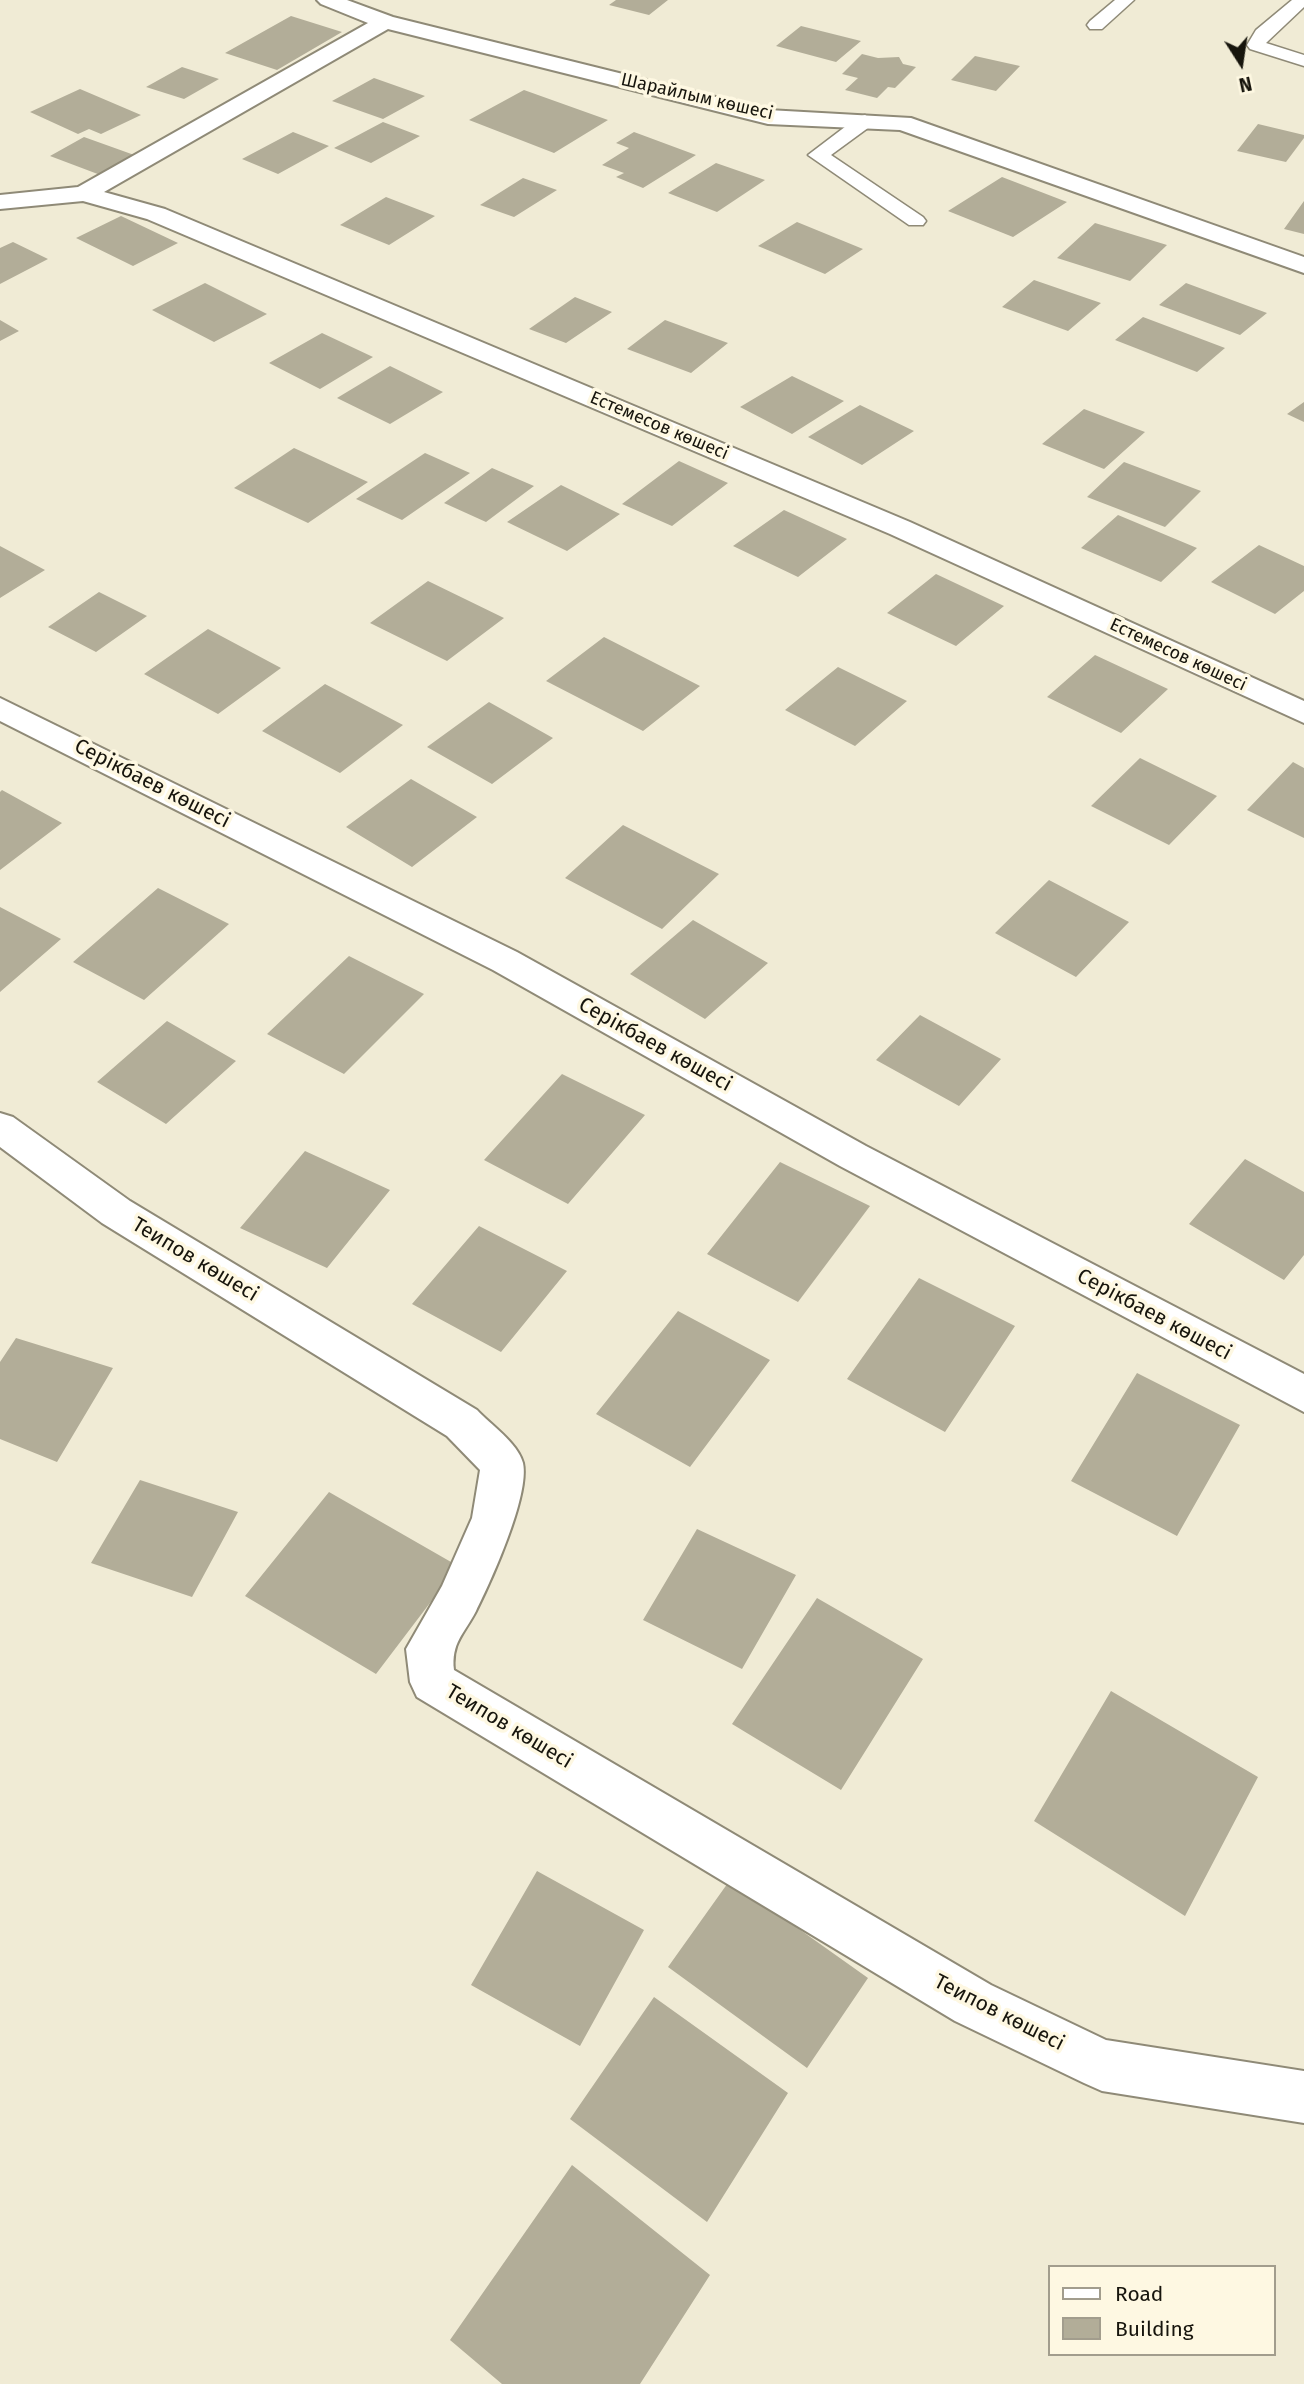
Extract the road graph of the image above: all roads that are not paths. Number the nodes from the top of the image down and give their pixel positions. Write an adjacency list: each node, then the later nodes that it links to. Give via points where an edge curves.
1 (328, 0): 4 (street, Шарайлым көшесі)
2 (1125, 0): 5 (lane)
3 (1302, 0): 6 (lane, via 1262,34 1256,46)
4 (385, 22): 7 (street, Шарайлым көшесі, via 768,117); 8 (street)
5 (1096, 25)
6 (1304, 61)
7 (864, 121): 10 (lane, via 818,155); 11 (street, Шарайлым көшесі, via 903,123)
8 (84, 194): 9 (street, Естемесов көшесі); 13 (street, Естемесов көшесі, via 156,214 900,528)
9 (8, 204)
10 (916, 221)
11 (1304, 265)
12 (0, 708): 15 (street, Серікбаев көшесі, via 505,961 853,1156)
13 (1304, 713)
14 (0, 1127): 16 (street, Теипов көшесі, via 116,1212 462,1423 502,1464 494,1518 459,1599 429,1649 433,1682 973,2003 1102,2065)
15 (1304, 1394)
16 (1304, 2097)

